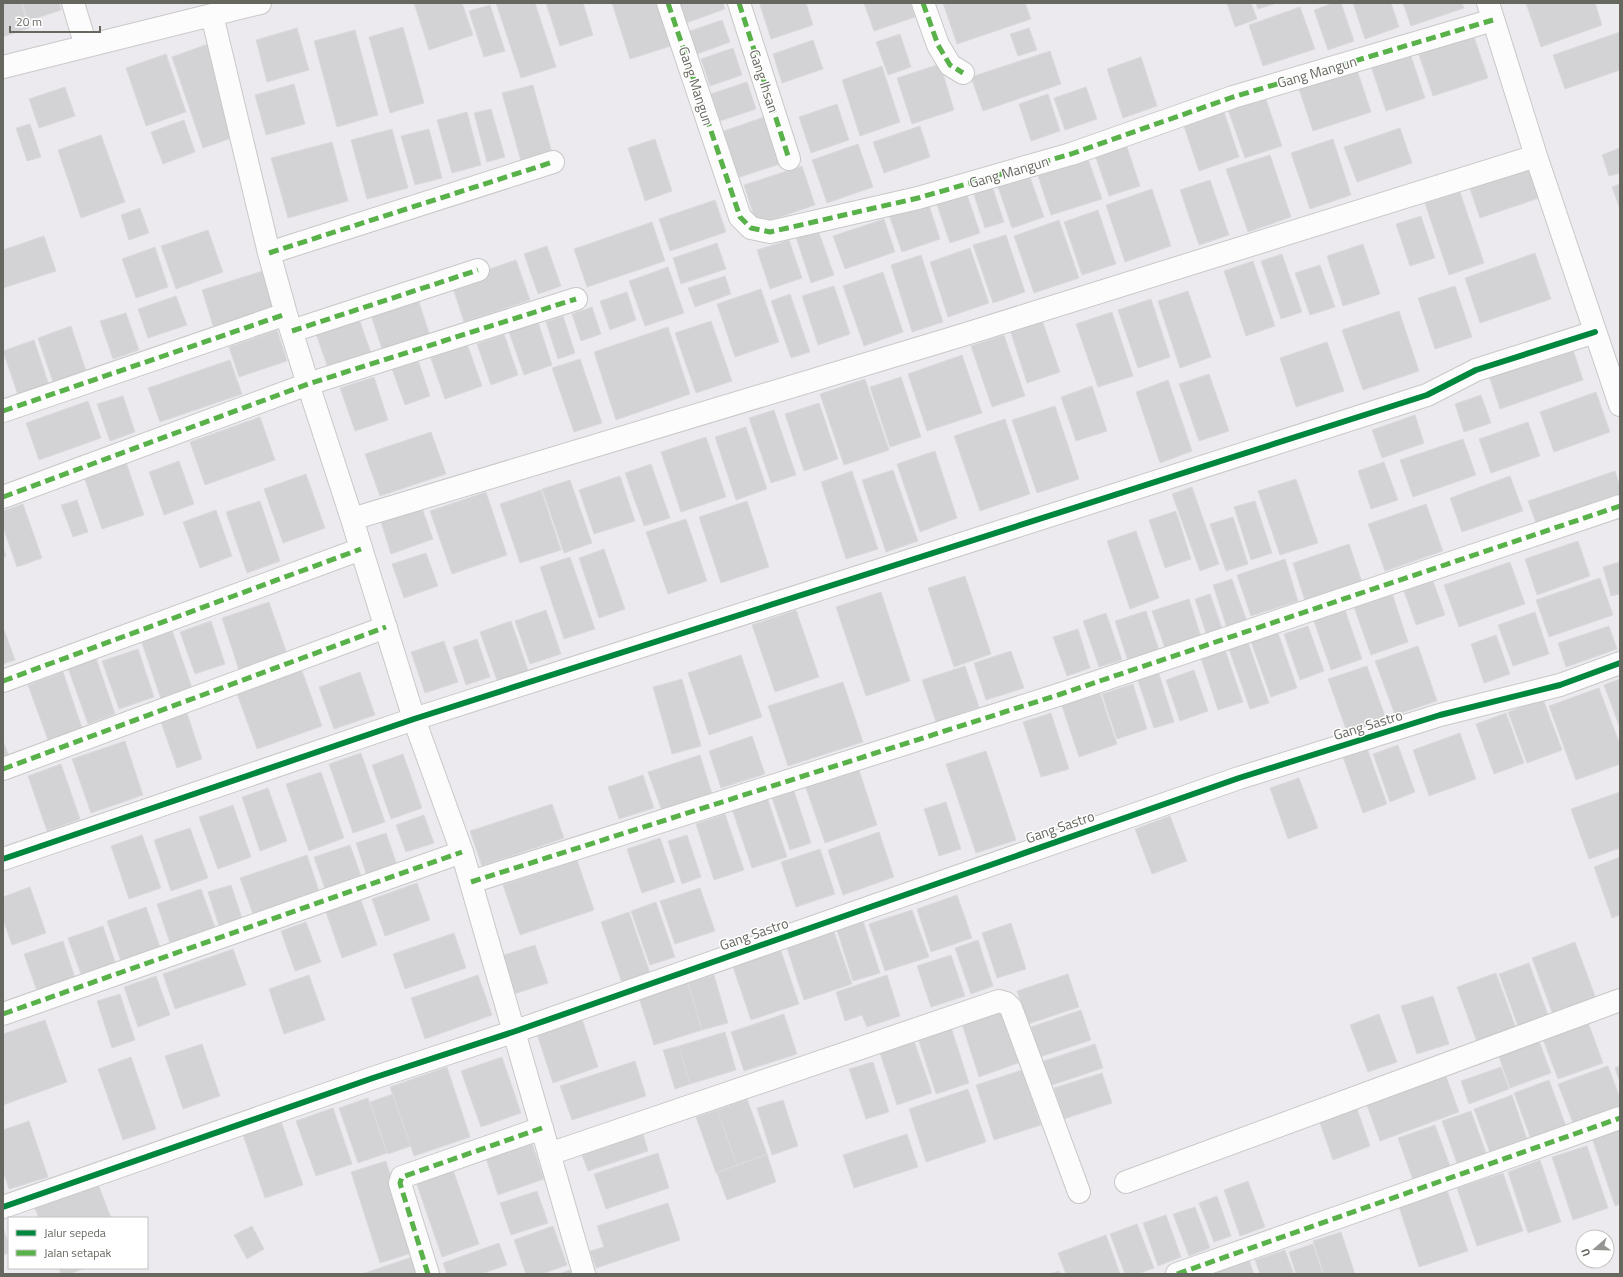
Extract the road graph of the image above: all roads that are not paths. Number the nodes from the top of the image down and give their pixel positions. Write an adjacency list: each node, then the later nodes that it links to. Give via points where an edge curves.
1 (73, 3): 8 (street)
2 (260, 3): 7 (street)
3 (668, 3): 6 (street, Gang Mangun, via 740,217 751,228 770,232 918,198 1071,154 1233,97)
4 (739, 3): 12 (street, Gang Ihsan)
5 (923, 3): 10 (street, via 938,45 950,65)
6 (1491, 12): 11 (street)
7 (212, 15): 8 (street); 14 (street)
8 (86, 46): 9 (street)
9 (3, 67)
10 (963, 73)
11 (1536, 156): 18 (street); 24 (street, via 956,337)
12 (789, 159)
13 (553, 162): 14 (street)
14 (269, 253): 17 (street)
15 (478, 270): 17 (street)
16 (576, 299): 19 (street)
17 (289, 323): 19 (street); 21 (street)
18 (1595, 332): 20 (street); 29 (street, via 1476,370 1427,395)
19 (308, 384): 22 (street); 24 (street)
20 (1620, 405)
21 (3, 411)
22 (3, 497)
23 (1620, 506): 33 (street, via 1061,694)
24 (352, 519): 25 (street)
25 (361, 549): 26 (street); 28 (street)
26 (386, 628): 29 (street); 30 (street)
27 (1620, 663): 36 (street, Gang Sastro, via 1560,685 1440,715 1239,778)
28 (3, 681)
29 (414, 719): 31 (street); 32 (street)
30 (3, 769)
31 (462, 852): 33 (street); 35 (street)
32 (3, 859)
33 (470, 882): 36 (street)
34 (1620, 1000): 40 (street)
35 (3, 1014)
36 (513, 1032): 38 (street); 42 (street, Gang Sastro, via 366,1080)
37 (1620, 1118): 45 (street)
38 (542, 1128): 39 (street); 43 (street, via 402,1177 400,1183)
39 (549, 1154): 41 (street, via 999,1001 1011,1008); 44 (street)
40 (1126, 1182)
41 (1078, 1192)
42 (3, 1207)
43 (428, 1274)
44 (584, 1274)
45 (1177, 1274)

